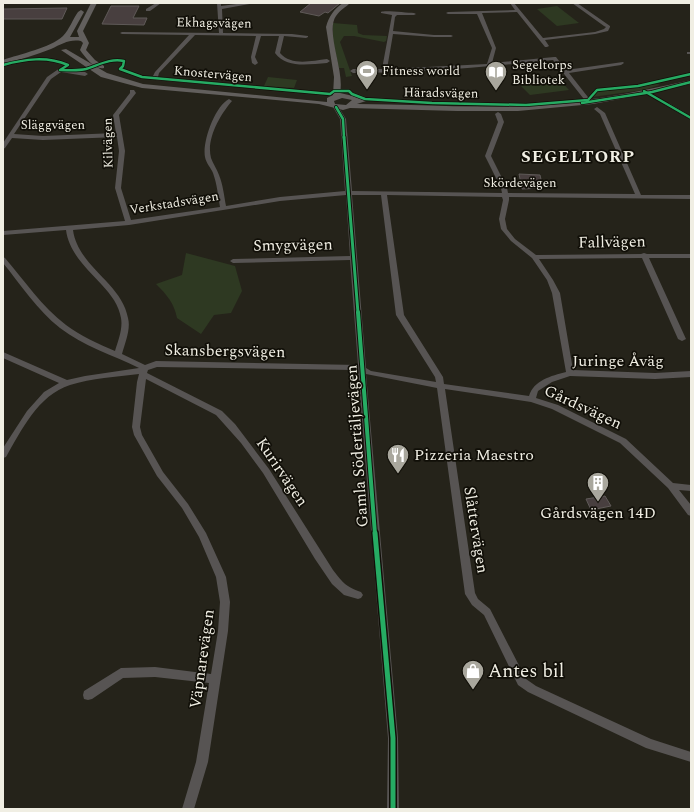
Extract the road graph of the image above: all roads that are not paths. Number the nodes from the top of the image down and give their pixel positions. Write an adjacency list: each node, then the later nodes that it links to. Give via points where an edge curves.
1 (86, 3): 26 (main road)
2 (94, 3): 25 (main road, via 80,31)
3 (159, 3): 9 (street)
4 (253, 3): 8 (street)
5 (347, 3): 37 (main road, via 331,18 329,28)
6 (512, 3): 10 (street)
7 (574, 3): 24 (street, via 606,25 606,30)
8 (219, 6): 19 (street)
9 (148, 10)
10 (518, 11): 12 (street); 24 (street)
11 (384, 12): 14 (street)
12 (479, 12): 13 (street); 32 (street, via 494,48)
13 (448, 13)
14 (396, 14): 15 (street); 16 (street, via 393,16)
15 (414, 14)
16 (390, 32): 22 (street); 34 (street)
17 (122, 33): 18 (street, Ekhagsvägen)
18 (194, 33): 19 (street, Ekhagsvägen); 39 (street, Knostervägen, via 157,73 156,78)
19 (221, 34): 20 (street, Ekhagsvägen)
20 (260, 34): 21 (street, Ekhagsvägen); 30 (street, via 253,57)
21 (282, 35): 23 (street, Ekhagsvägen); 28 (street, via 277,54 281,58 296,62)
22 (451, 36)
23 (306, 37)
24 (543, 40): 27 (street)
25 (84, 42): 26 (main road, via 74,50); 26 (main road, via 70,38); 42 (main road, via 85,54 105,69 128,77 150,82)
26 (61, 46): 29 (main road); 42 (main road, via 104,75 142,86)
27 (554, 58): 32 (street); 35 (street)
28 (326, 61)
29 (3, 62)
30 (255, 63)
31 (621, 63): 35 (street)
32 (489, 65): 34 (street)
33 (353, 71): 34 (street)
34 (384, 72)
35 (565, 72): 44 (street)
36 (85, 74): 51 (street, via 60,70 54,73)
37 (340, 82): 42 (main road); 43 (main road)
38 (691, 82): 44 (main road, Häradsvägen, via 652,92)
39 (269, 89)
40 (132, 91): 50 (street, Kilvägen, via 116,115)
41 (229, 101): 58 (street, via 218,116 209,141 208,156 219,184)
42 (334, 101): 43 (main road); 43 (main road); 49 (street, Gamla Södertäljevägen)
43 (350, 102): 44 (main road, Häradsvägen, via 493,109); 49 (street, Gamla Södertäljevägen)
44 (590, 102)
45 (667, 104): 48 (street)
46 (597, 109): 56 (street, via 602,113)
47 (498, 114): 55 (street, via 501,122 488,156)
48 (691, 118)
49 (343, 119): 53 (street, Gamla Södertäljevägen)
50 (120, 135): 51 (street, Släggvägen, via 43,138); 59 (street, Kilvägen, via 122,151 118,188)
51 (11, 136): 52 (street)
52 (3, 147)
53 (348, 193): 54 (street, Skördevägen); 58 (street, Verkstadsvägen); 65 (street, Gamla Södertäljevägen)
54 (384, 194): 55 (street, Skördevägen); 76 (street, Slåttervägen, via 400,314 439,377)
55 (506, 195): 56 (street, Skördevägen); 64 (street, via 502,219 504,229 512,240)
56 (639, 197): 57 (street, Skördevägen)
57 (691, 197)
58 (223, 207): 59 (street, Verkstadsvägen)
59 (128, 223): 60 (street, Verkstadsvägen)
60 (69, 228): 61 (street, Verkstadsvägen); 69 (street, via 68,233 75,249 113,295 125,316)
61 (3, 233)
62 (644, 256): 63 (street, Fallvägen); 64 (street, Fallvägen); 68 (street)
63 (691, 256)
64 (534, 257): 73 (street, via 556,293)
65 (354, 258): 67 (street, Smygvägen); 71 (street, Gamla Södertäljevägen)
66 (3, 259): 69 (street, Kurirvägen, via 62,326 83,339)
67 (232, 260)
68 (682, 339)
69 (118, 354): 72 (street, Kurirvägen)
70 (3, 355): 75 (street)
71 (363, 370): 72 (street, Skansbergsvägen, via 355,367 156,364); 76 (street, Gårdsvägen); 87 (street, Gamla Södertäljevägen, via 393,738)
72 (144, 371): 75 (street, Skansbergsvägen); 82 (street, Kurirvägen, via 219,413 227,421 259,462 338,584 346,591); 83 (street, Väpnarevägen, via 136,427 138,436 160,474 185,506 203,536 221,577 225,602)
73 (570, 373): 74 (street, Juringe Åväg, via 655,376); 77 (street, Juringe Åväg, via 549,380 535,389)
74 (691, 374)
75 (66, 383): 78 (street, Skansbergsvägen, via 35,406)
76 (441, 386): 77 (street, Gårdsvägen); 85 (street, Slåttervägen, via 470,594 487,612 522,682 650,744)
77 (532, 399): 79 (street, Gårdsvägen, via 585,421 623,441)
78 (3, 455)
79 (672, 486): 80 (street); 81 (street, Gårdsvägen)
80 (691, 488)
81 (691, 512)
82 (358, 595)
83 (215, 679): 84 (street, via 155,672 121,673); 86 (street, Väpnarevägen, via 202,762)
84 (88, 695)
85 (691, 757)
86 (188, 809)
87 (393, 809)

